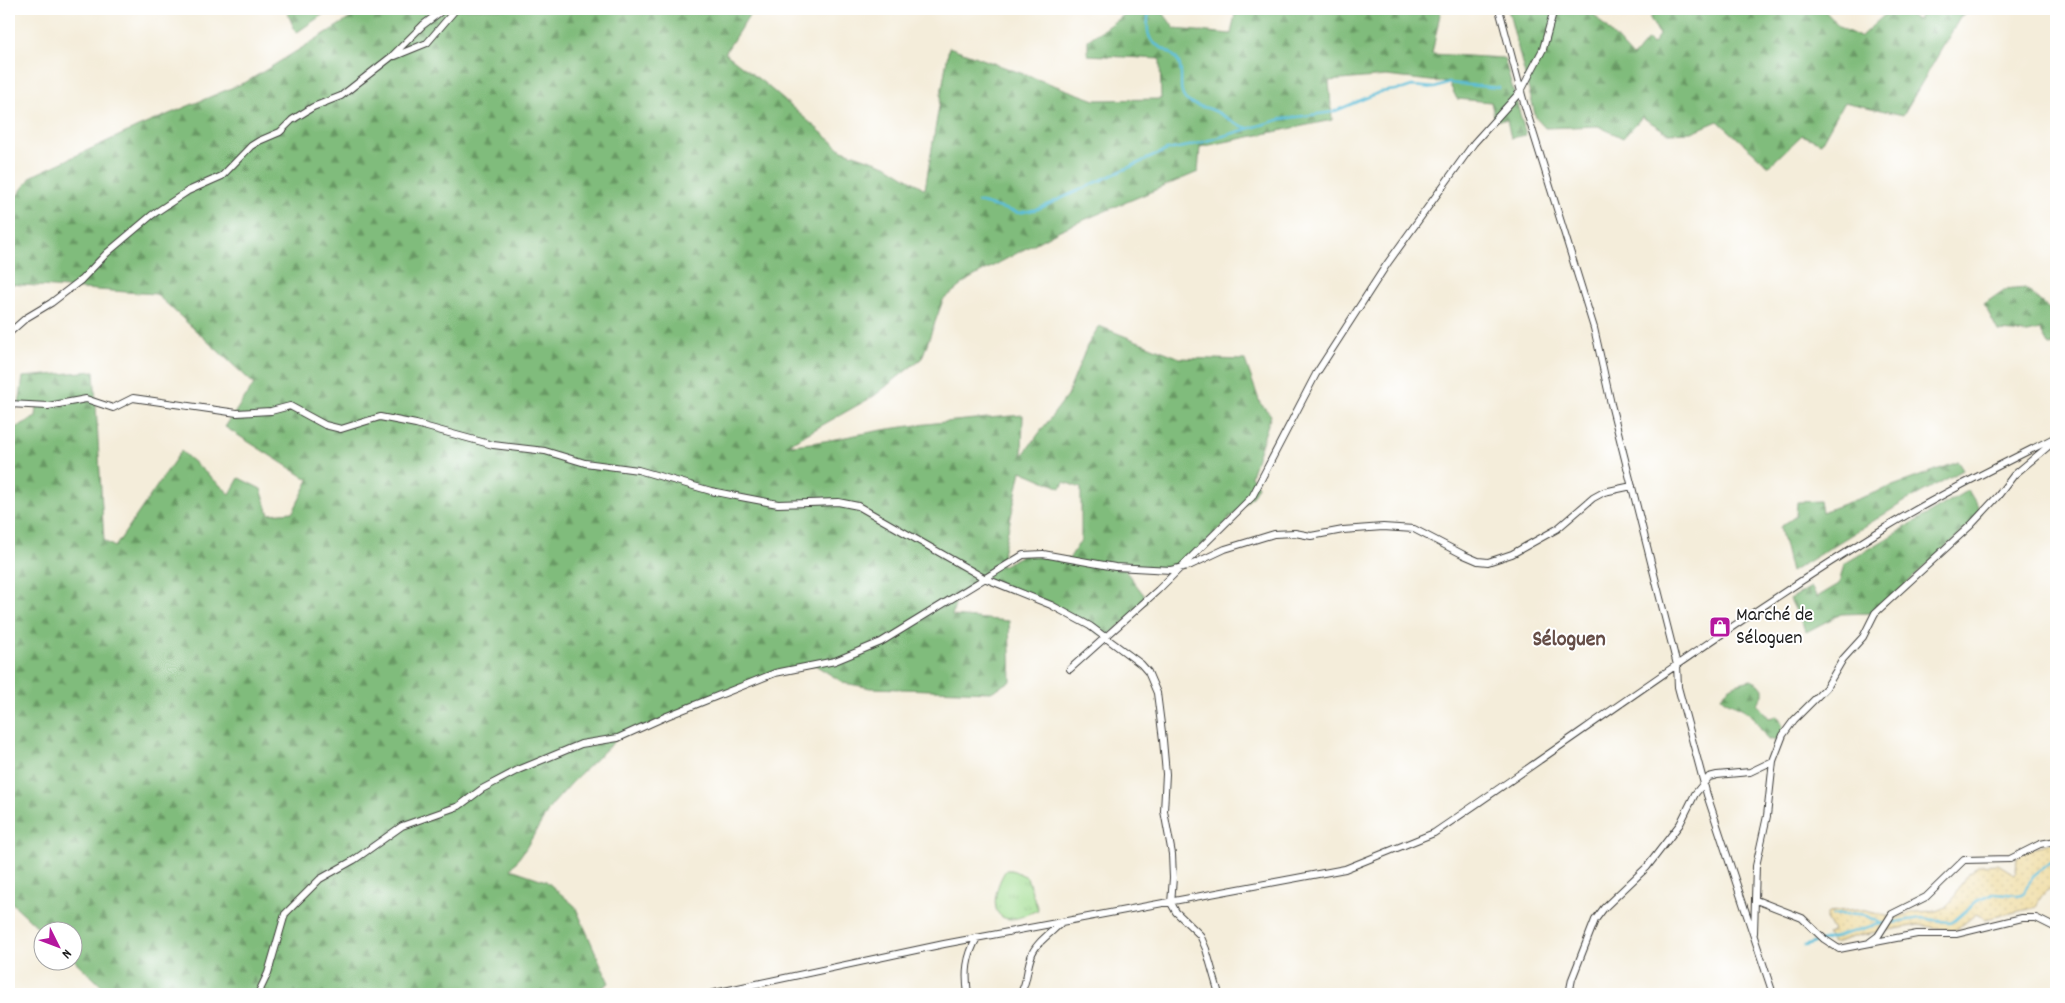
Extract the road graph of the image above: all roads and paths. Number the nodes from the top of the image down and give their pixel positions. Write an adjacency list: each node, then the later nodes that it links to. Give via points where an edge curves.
1 (444, 9): 5 (street)
2 (456, 9): 5 (street, via 427,43)
3 (1499, 9): 6 (street)
4 (1554, 9): 6 (street, via 1543,48)
5 (391, 57): 7 (street, via 341,96 313,107 280,132 251,146 222,176 188,191 152,215 81,280)
6 (1521, 91): 11 (street, via 1594,328); 12 (street, via 1474,144 1387,264 1316,374 1252,496)
7 (9, 333)
8 (9, 404): 13 (street, via 48,406 86,399 113,408 133,398 237,413 271,412 290,406 325,425 341,428 380,417 493,445 545,451 585,462 638,470 711,492 778,504 838,502 858,506)
9 (2056, 437): 15 (street, via 1948,491 1883,529)
10 (2056, 440): 17 (street, via 2014,476 1971,525 1876,613 1826,688 1783,735)
11 (1632, 486): 12 (street, via 1592,498 1558,529 1512,554 1488,562 1464,555 1414,529 1383,526 1311,536 1274,534 1225,549); 15 (street)
12 (1180, 568): 13 (street, via 1115,568 1033,554 1023,555); 14 (street)
13 (984, 578): 14 (street, via 1051,605); 27 (street, via 881,642 835,661 775,673 618,738 581,744 518,770 482,789 459,806 402,826 320,879 285,914 268,973)
14 (1106, 638): 16 (street); 21 (street, via 1141,664 1148,672 1156,693 1166,774 1164,811 1172,854)
15 (1677, 665): 18 (street, via 1678,687); 21 (street, via 1434,833 1345,869)
16 (1070, 668)
17 (1773, 761): 18 (street, via 1750,772 1709,777); 20 (street, via 1767,816 1756,866)
18 (1704, 783): 24 (street); 32 (street, via 1680,824 1648,867 1595,920)
19 (2056, 841): 26 (street, via 2040,844 2010,859 1964,860 1926,897 1892,914 1878,936)
20 (1756, 900): 24 (street); 26 (street, via 1802,918 1839,949)
21 (1171, 903): 22 (street); 31 (street, via 1200,935)
22 (1060, 923): 25 (street); 30 (street, via 1034,950 1027,984)
23 (2056, 928): 26 (street, via 2036,918 2022,918 1956,934 1917,934)
24 (1753, 937): 33 (street)
25 (977, 938): 28 (street); 29 (street, via 965,973)
26 (1867, 944)
27 (258, 994)
28 (710, 994)
29 (968, 994)
30 (1020, 994)
31 (1219, 994)
32 (1569, 994)
33 (1773, 994)

